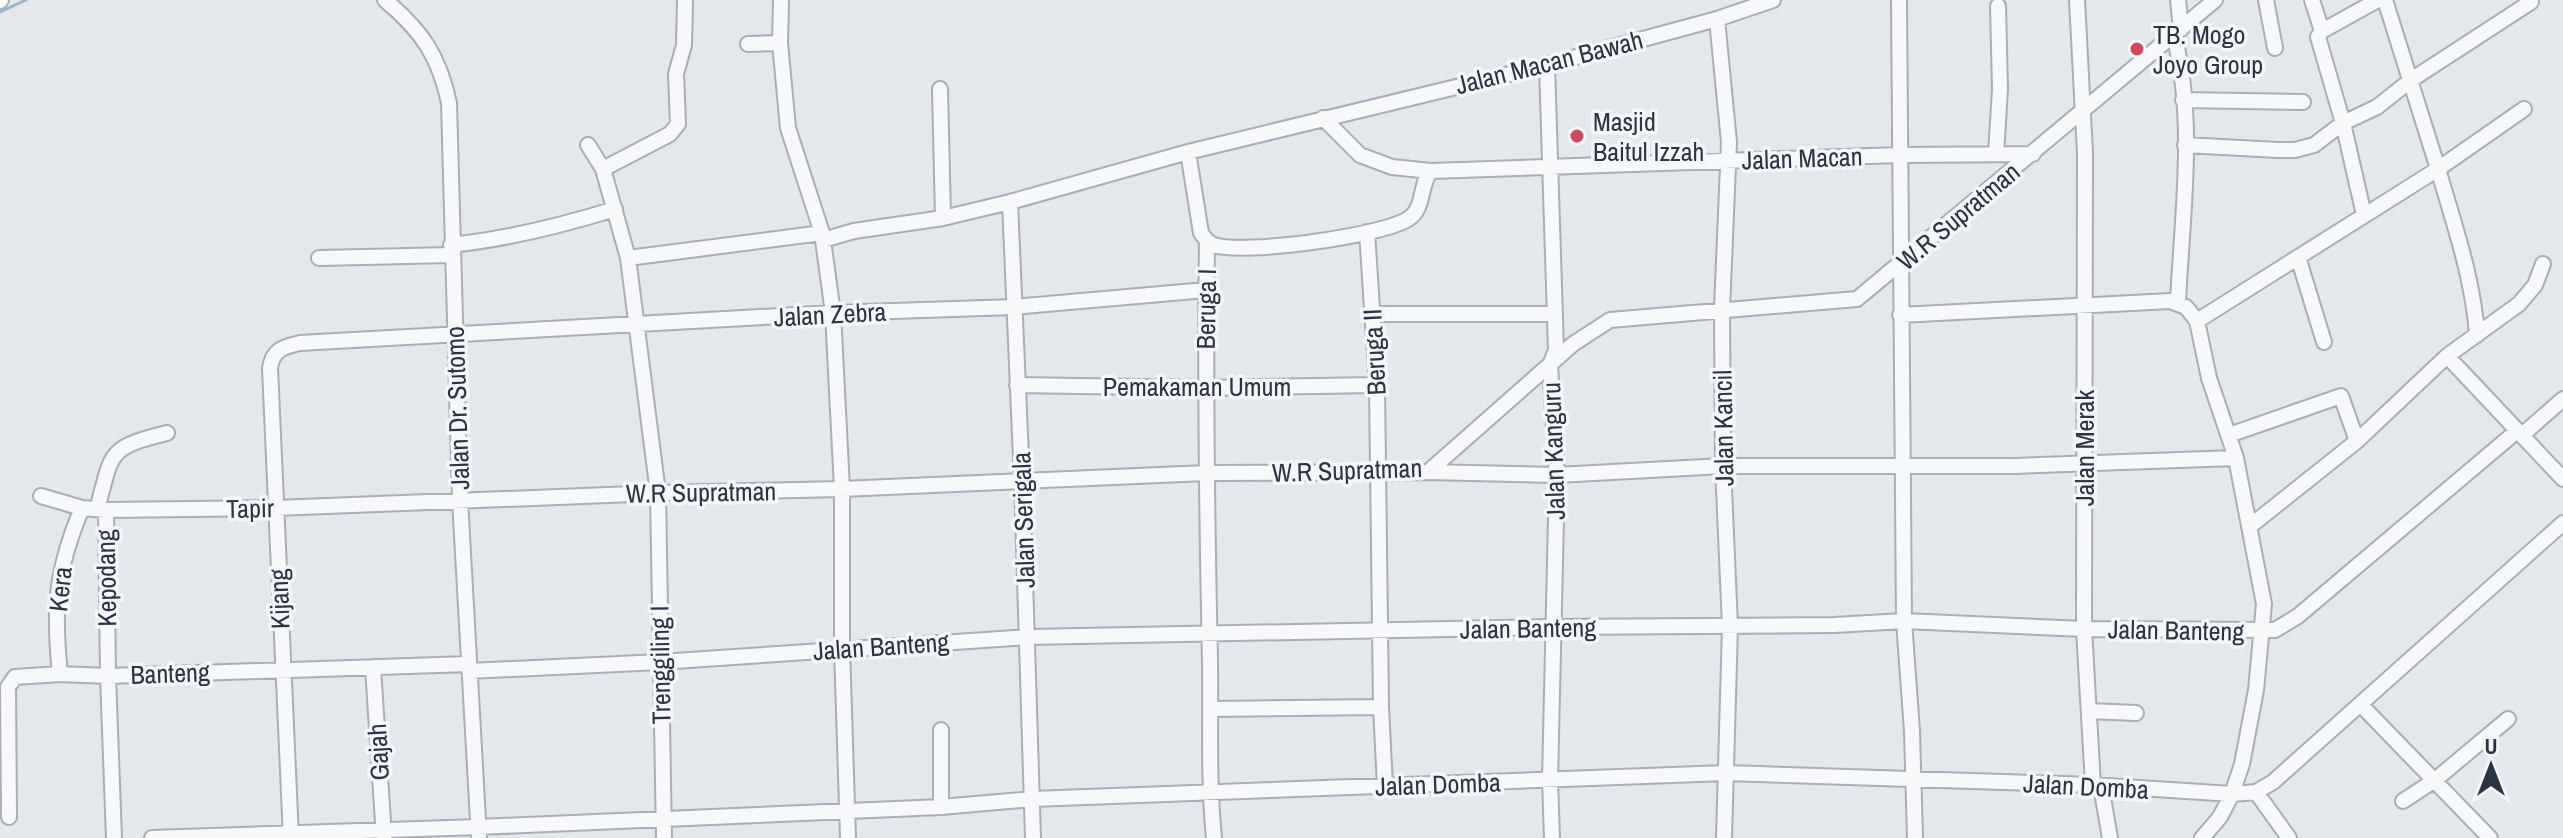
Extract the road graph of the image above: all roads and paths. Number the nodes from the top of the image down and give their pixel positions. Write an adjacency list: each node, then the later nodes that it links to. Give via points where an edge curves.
1 (385, 0): 48 (street, Jalan Dr. Sutomo, via 415,29 442,72 452,143)
2 (685, 0): 38 (street, via 684,45 676,74 678,124 670,134)
3 (781, 0): 18 (street)
4 (1773, 0): 15 (street, Jalan Macan Bawah)
5 (1899, 0): 35 (street)
6 (2077, 0): 27 (street, Jalan Merak)
7 (2178, 0): 17 (street)
8 (2215, 0): 17 (street, W.R Supratman)
9 (2266, 0): 20 (street)
10 (2312, 0): 16 (street)
11 (2378, 0): 16 (street)
12 (2385, 0): 22 (street)
13 (2531, 2): 22 (street)
14 (1998, 6): 33 (street)
15 (1717, 19): 21 (street, Jalan Macan Bawah); 36 (street, Jalan Kancil)
16 (2322, 31): 29 (street, via 2319,42)
17 (2177, 32): 24 (street); 27 (street, W.R Supratman)
18 (780, 43): 19 (street); 46 (street, via 788,128)
19 (748, 44)
20 (2275, 48)
21 (1547, 65): 28 (street, Jalan Macan Bawah); 37 (street, Jalan Kanguru)
22 (2411, 80): 29 (street, via 2377,107); 39 (street)
23 (940, 89): 44 (street)
24 (2183, 100): 25 (street); 31 (street)
25 (2303, 102)
26 (2524, 109): 39 (street)
27 (2083, 111): 34 (street, W.R Supratman); 56 (street, Jalan Merak)
28 (1323, 118): 32 (street, Jalan Macan Bawah); 40 (street, Jalan Macan, via 1360,155 1392,167)
29 (2343, 123): 31 (street, via 2314,145 2295,150); 43 (street)
30 (588, 145): 38 (street, Trenggiling I)
31 (2185, 145): 55 (street)
32 (1188, 152): 41 (street, Jalan Macan Bawah); 47 (street, via 1201,233)
33 (1996, 154): 34 (street, Jalan Macan); 35 (street, Jalan Macan)
34 (2033, 154): 53 (street, W.R Supratman)
35 (1899, 155): 36 (street, Jalan Macan); 53 (street)
36 (1728, 160): 37 (street, Jalan Macan); 58 (street, Jalan Kancil)
37 (1549, 167): 40 (street, Jalan Macan); 61 (street, Jalan Kanguru)
38 (603, 169): 42 (street, Trenggiling I)
39 (2438, 169): 43 (street); 66 (street, via 2466,264)
40 (1431, 171): 45 (street, via 1411,217)
41 (1010, 202): 44 (street, Jalan Macan Bawah); 57 (street, Jalan Serigala)
42 (615, 209): 48 (street); 51 (street, Trenggiling I)
43 (2364, 215): 49 (street)
44 (943, 218): 46 (street, Jalan Macan Bawah)
45 (1367, 232): 47 (street, via 1320,242 1237,247); 60 (street, Beruga II)
46 (823, 237): 51 (street, Jalan Macan Bawah); 59 (street)
47 (1207, 242): 54 (street, Beruga I)
48 (452, 250): 50 (street); 65 (street, Jalan Dr. Sutomo)
49 (2298, 257): 63 (street); 67 (street)
50 (319, 258)
51 (628, 258): 64 (street, Trenggiling I)
52 (2543, 264): 66 (street, via 2519,304)
53 (1899, 265): 58 (street, W.R Supratman, via 1857,299); 62 (street)
54 (1206, 290): 57 (street, Jalan Zebra); 73 (street, Beruga I)
55 (2178, 302): 56 (street); 63 (street)
56 (2083, 305): 62 (street); 80 (street, Jalan Merak)
57 (1014, 307): 59 (street, Jalan Zebra); 71 (street, Jalan Serigala)
58 (1722, 309): 70 (street, W.R Supratman, via 1610,320); 82 (street, Jalan Kancil)
59 (833, 313): 64 (street, Jalan Zebra); 89 (street)
60 (1372, 314): 61 (street); 72 (street, Beruga II)
61 (1554, 314): 70 (street, Jalan Kanguru, via 1556,350)
62 (1900, 315): 81 (street)
63 (2197, 321): 77 (street)
64 (639, 325): 65 (street, Jalan Zebra); 90 (street, Trenggiling I)
65 (454, 335): 69 (street, Jalan Zebra, via 300,343 279,349); 92 (street, Jalan Dr. Sutomo)
66 (2477, 335): 68 (street)
67 (2324, 342)
68 (2447, 356): 76 (street); 78 (street)
69 (271, 360): 94 (street, Kijang)
70 (1550, 365): 84 (street, W.R Supratman); 86 (street, Jalan Kanguru)
71 (1017, 385): 73 (street, Pemakaman Umum); 88 (street, Jalan Serigala)
72 (1377, 385): 73 (street, Pemakaman Umum); 83 (street, Beruga II)
73 (1205, 388): 85 (street, Beruga I)
74 (2563, 399): 76 (street, Jalan Banteng)
75 (167, 433): 95 (street, Kepodang, via 117,452)
76 (2520, 433): 87 (street); 103 (street, Jalan Banteng, via 2298,616 2275,630)
77 (2229, 435): 78 (street, via 2341,396); 79 (street)
78 (2357, 441): 97 (street)
79 (2236, 458): 80 (street); 97 (street)
80 (2084, 464): 81 (street); 101 (street, Jalan Merak)
81 (1902, 465): 82 (street); 98 (street)
82 (1723, 466): 86 (street); 99 (street, Jalan Kancil)
83 (1377, 472): 84 (street, W.R Supratman); 85 (street, W.R Supratman); 102 (street, Beruga II)
84 (1428, 472): 86 (street)
85 (1206, 473): 88 (street, W.R Supratman); 104 (street, Beruga I)
86 (1557, 475): 100 (street, Jalan Kanguru)
87 (2563, 479)
88 (1022, 482): 89 (street, W.R Supratman); 105 (street, Jalan Serigala)
89 (842, 489): 90 (street, W.R Supratman); 106 (street)
90 (658, 493): 92 (street, W.R Supratman); 107 (street, Trenggiling I)
91 (41, 496): 93 (street, Tapir)
92 (460, 500): 94 (street, Tapir); 109 (street, Jalan Dr. Sutomo)
93 (82, 508): 95 (street, Tapir); 111 (street, Kera, via 59,573)
94 (276, 508): 95 (street, Tapir); 110 (street, Kijang)
95 (102, 510): 112 (street, Kepodang)
96 (2563, 523): 113 (street)
97 (2249, 527): 103 (street, via 2262,588)
98 (1904, 621): 99 (street, Jalan Banteng); 101 (street, Jalan Banteng); 121 (street)
99 (1730, 626): 100 (street, Jalan Banteng); 120 (street, Jalan Kancil)
100 (1553, 627): 102 (street, Jalan Banteng); 122 (street, Jalan Kanguru)
101 (2084, 629): 103 (street, Jalan Banteng); 116 (street, Jalan Merak)
102 (1380, 630): 104 (street, Jalan Banteng); 114 (street, Beruga II)
103 (2262, 631): 128 (street, via 2256,690)
104 (1209, 633): 105 (street, Jalan Banteng); 115 (street, Beruga I)
105 (1028, 637): 106 (street, Jalan Banteng); 129 (street, Jalan Serigala)
106 (842, 648): 107 (street, Jalan Banteng); 132 (street)
107 (660, 662): 109 (street, Jalan Banteng); 134 (street, Trenggiling I)
108 (373, 667): 109 (street, Banteng); 110 (street, Banteng); 136 (street, Gajah)
109 (468, 667): 135 (street, Jalan Dr. Sutomo)
110 (282, 669): 112 (street, Banteng); 137 (street, Kijang)
111 (60, 674): 112 (street, Banteng); 133 (street, Banteng, via 10,680)
112 (108, 676): 138 (street, Kepodang)
113 (2360, 704): 123 (street); 126 (street)
114 (1381, 707): 115 (street); 124 (street, Beruga II)
115 (1211, 709): 127 (street, Beruga I)
116 (2089, 711): 117 (street); 125 (street, Jalan Merak)
117 (2136, 713)
118 (2508, 719): 123 (street)
119 (941, 730): 131 (street)
120 (1726, 773): 121 (street, Jalan Domba); 122 (street, Jalan Domba); 145 (street, Jalan Kancil)
121 (1913, 779): 125 (street, Jalan Domba); 146 (street)
122 (1550, 780): 124 (street, Jalan Domba); 144 (street, Jalan Kanguru)
123 (2435, 780): 130 (street); 150 (street)
124 (1385, 786): 127 (street, Jalan Domba)
125 (2097, 786): 128 (street, Jalan Domba); 147 (street, Jalan Merak)
126 (2256, 792): 128 (street, Jalan Domba); 149 (street)
127 (1210, 794): 129 (street, Jalan Domba); 143 (street, Beruga I)
128 (2232, 794): 148 (street)
129 (1033, 799): 131 (street, Jalan Domba); 142 (street, Jalan Serigala)
130 (2403, 801)
131 (941, 807): 132 (street, Jalan Domba)
132 (848, 811): 134 (street, Jalan Domba); 141 (street)
133 (9, 817)
134 (663, 819): 135 (street, Jalan Domba); 140 (street, Trenggiling I)
135 (478, 833): 136 (street, Jalan Domba)
136 (383, 834): 137 (street, Jalan Domba)
137 (291, 836): 139 (street, Jalan Domba)
138 (114, 838)
139 (152, 838)
140 (664, 838)
141 (848, 838)
142 (1033, 838)
143 (1214, 838)
144 (1552, 838)
145 (1724, 838)
146 (1915, 838)
147 (2110, 838)
148 (2202, 838)
149 (2289, 838)
150 (2490, 838)

